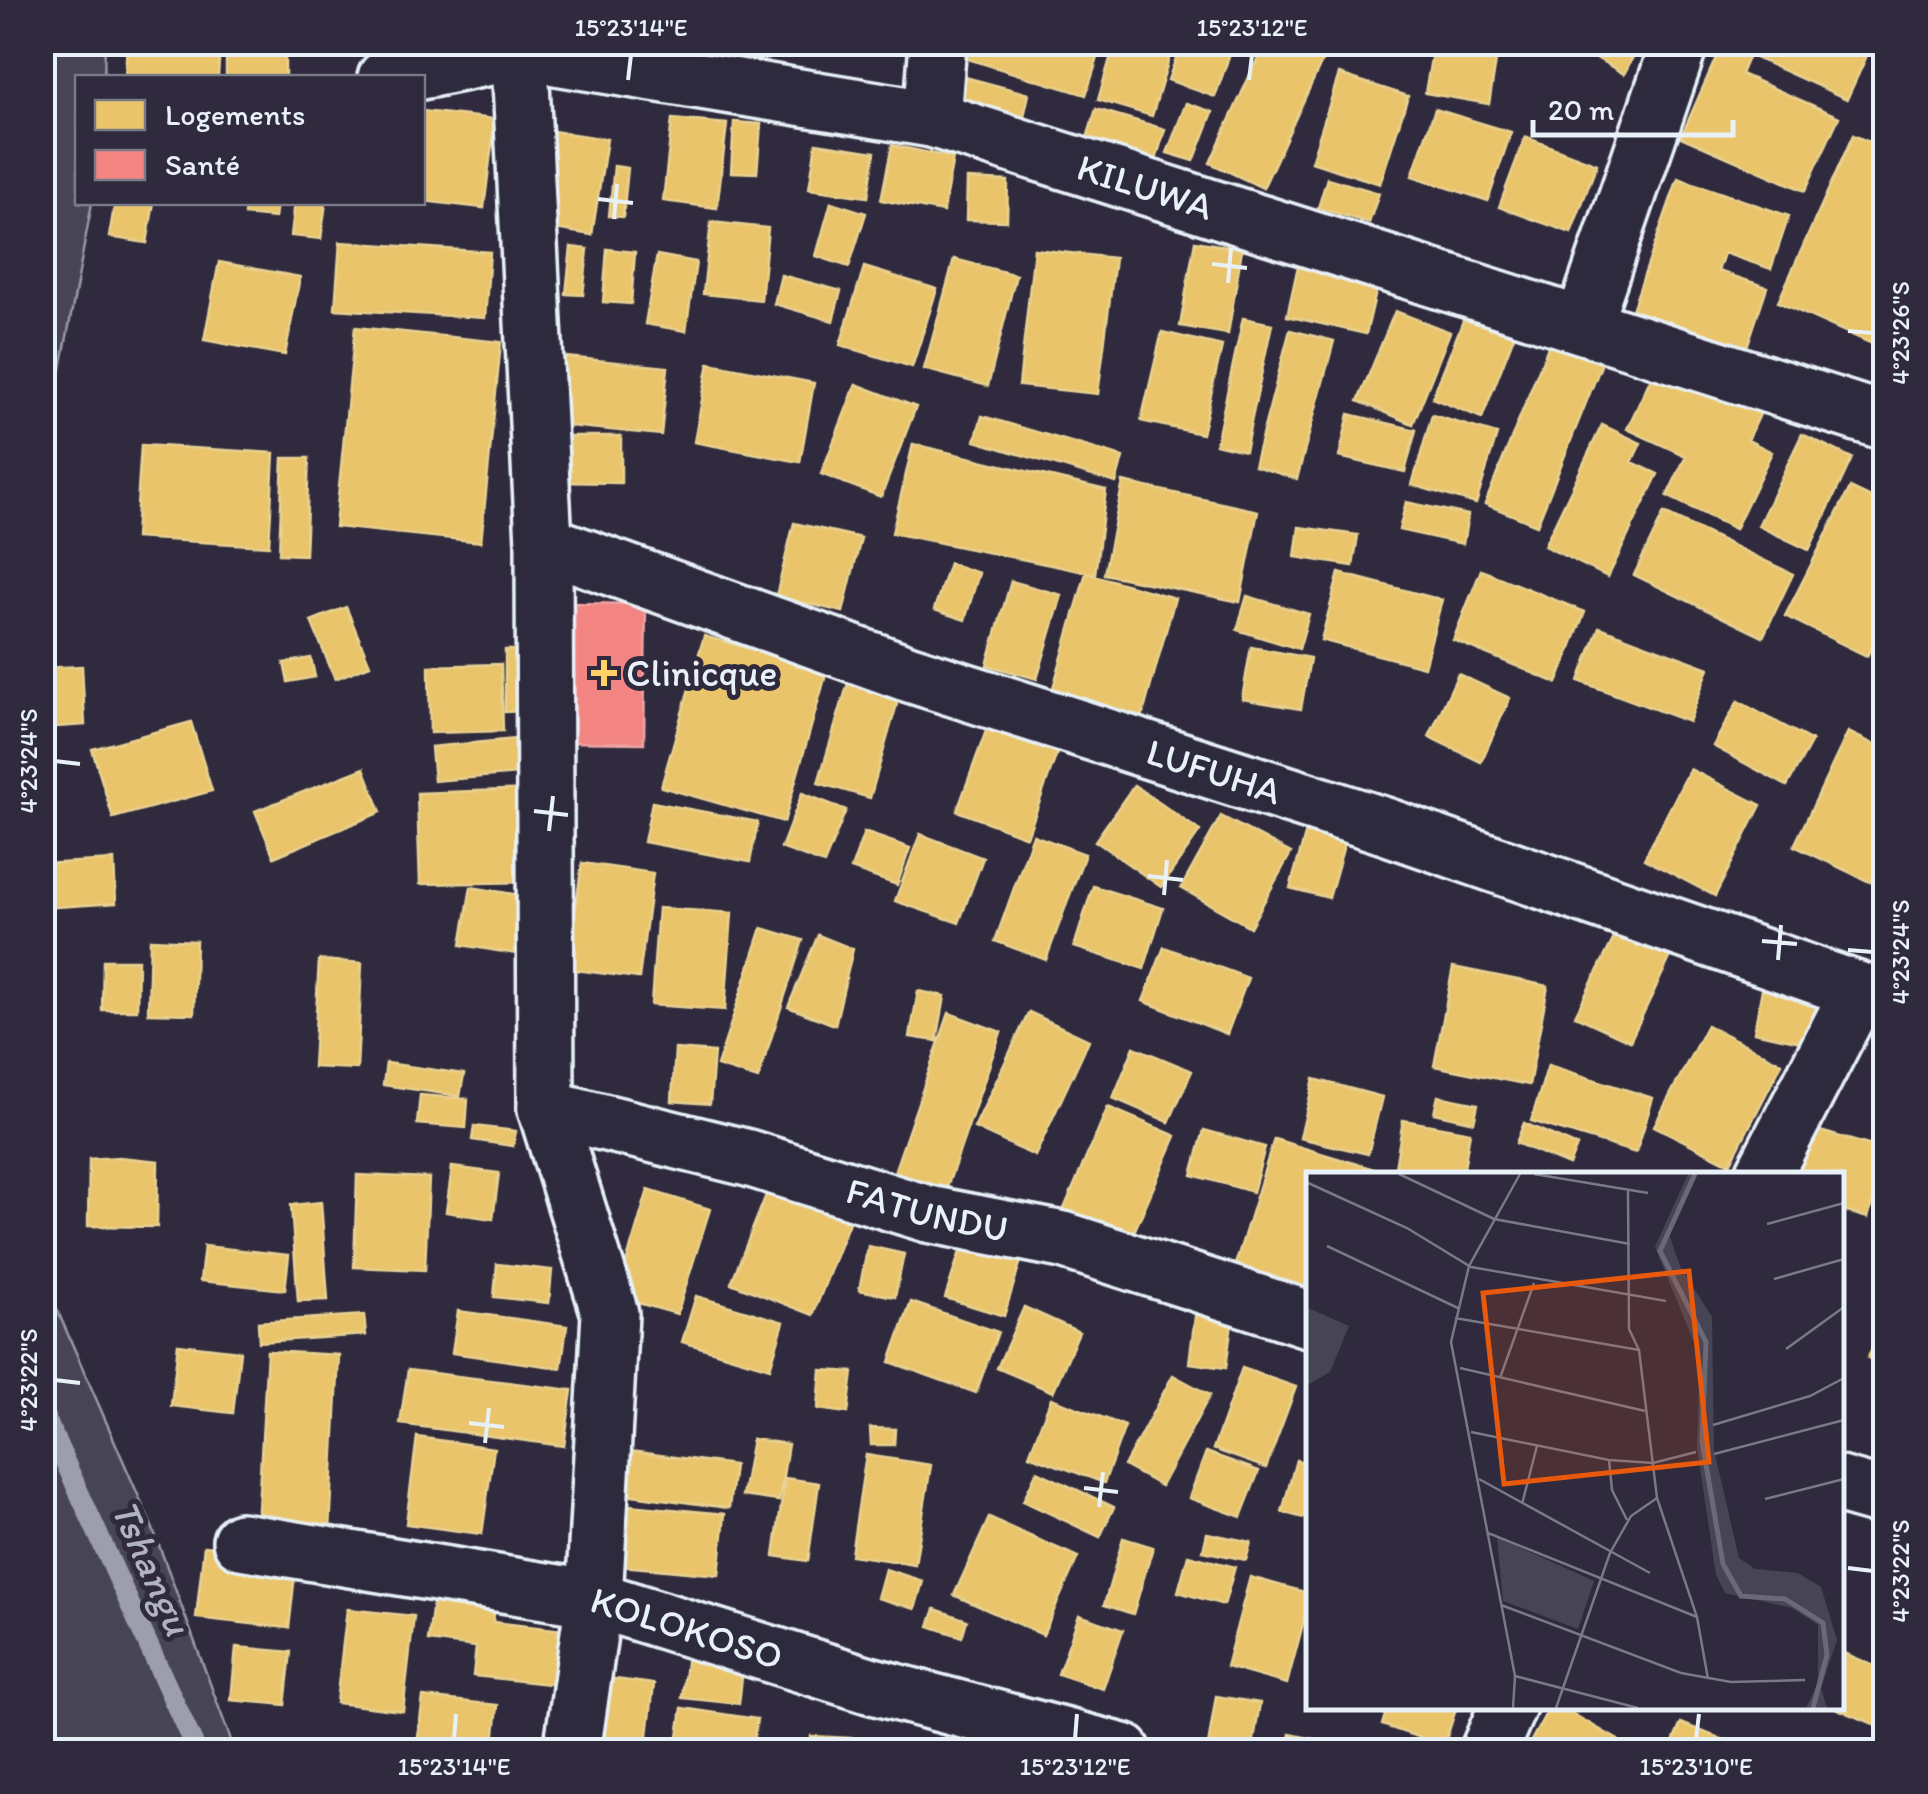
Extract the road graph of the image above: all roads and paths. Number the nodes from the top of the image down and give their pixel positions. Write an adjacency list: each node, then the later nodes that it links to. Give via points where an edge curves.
1 (938, 42): 5 (street)
2 (1680, 42): 6 (street)
3 (520, 47): 4 (street, KILUWA); 5 (street, KILUWA); 8 (street)
4 (399, 75)
5 (932, 119): 6 (street, KILUWA)
6 (1583, 325): 7 (street, KILUWA)
7 (1886, 422)
8 (544, 543): 9 (street, LUFUHA); 10 (street)
9 (1872, 996): 11 (street)
10 (546, 1108): 12 (street, FATUNDU, via 748,1158 928,1214 1063,1240); 16 (street, via 610,1314)
11 (1765, 1172)
12 (1306, 1318)
13 (1843, 1486): 14 (street)
14 (1886, 1498)
15 (241, 1542): 16 (street, KOLOKOSO)
16 (594, 1598): 18 (street); 19 (street, KOLOKOSO, via 869,1685)
17 (1507, 1709): 20 (street)
18 (572, 1752)
19 (1123, 1752)
20 (1488, 1752)

